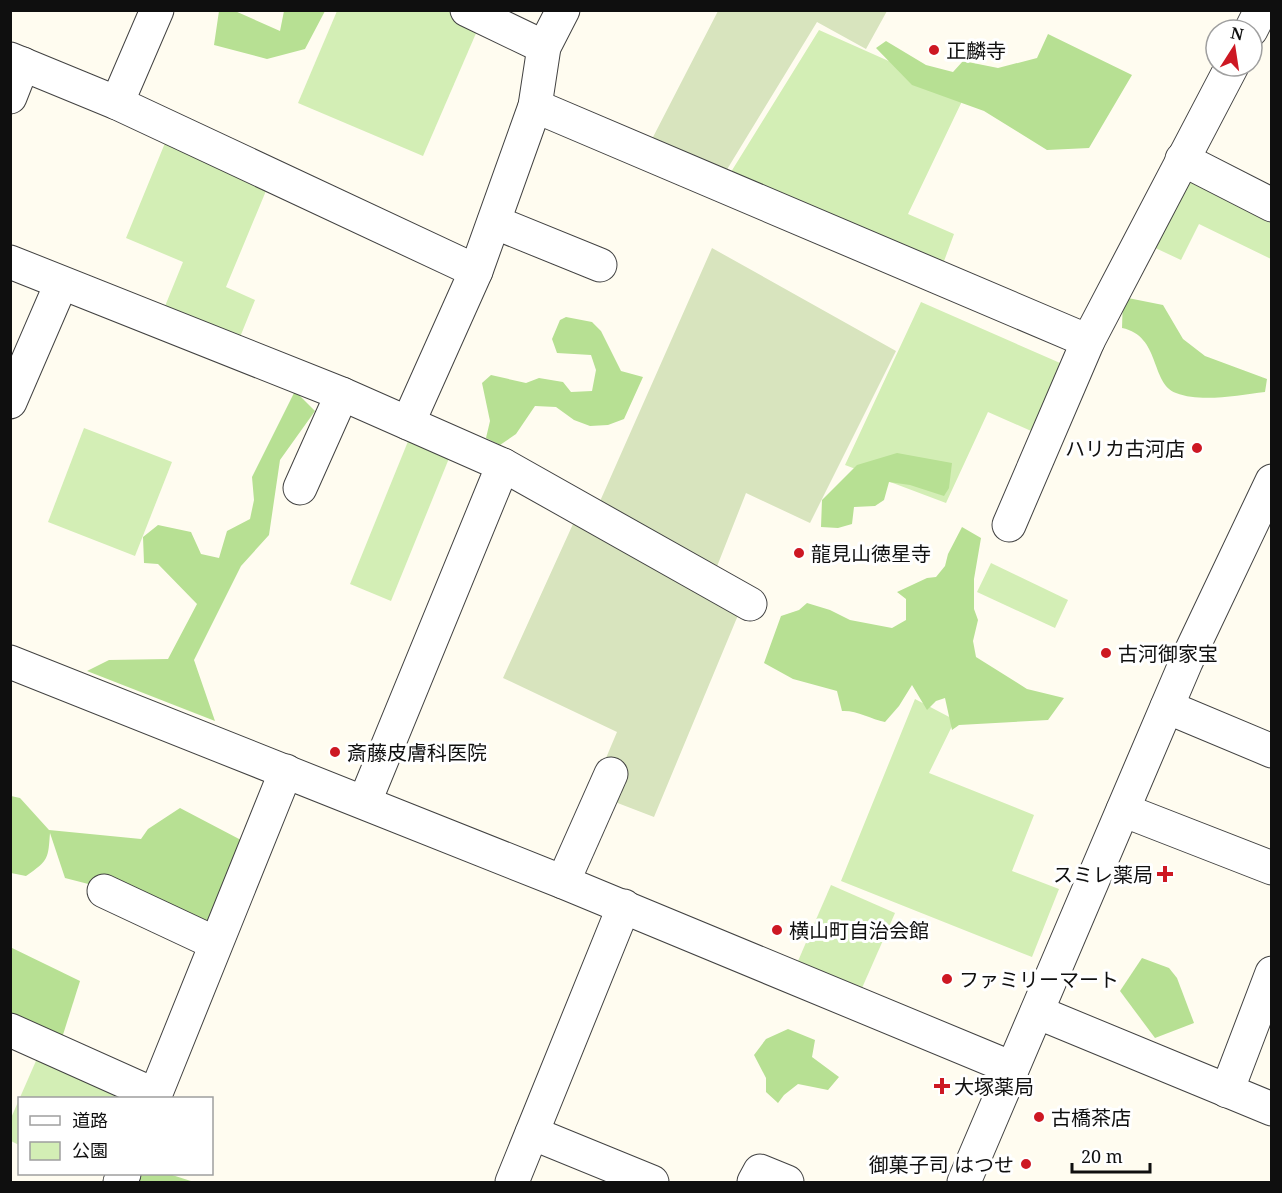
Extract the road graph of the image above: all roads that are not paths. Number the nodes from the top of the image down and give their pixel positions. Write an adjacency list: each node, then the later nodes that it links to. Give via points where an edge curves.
1 (157, 10): 8 (street)
2 (467, 10): 4 (street)
3 (563, 10): 4 (street)
4 (544, 47): 9 (street)
5 (17, 62): 7 (street); 8 (street)
6 (1226, 78): 10 (street)
7 (10, 97)
8 (117, 103): 15 (street)
9 (536, 106): 12 (street); 17 (street)
10 (1182, 159): 11 (street); 17 (street)
11 (1272, 205)
12 (494, 222): 14 (street); 15 (street)
13 (10, 262): 16 (street)
14 (600, 265)
15 (476, 271): 20 (street)
16 (61, 284): 18 (street); 19 (street)
17 (1088, 341): 24 (street)
18 (342, 394): 20 (street); 23 (street)
19 (10, 402)
20 (408, 423): 21 (street)
21 (503, 465): 25 (street); 31 (street)
22 (1272, 481): 27 (street)
23 (300, 488)
24 (1009, 525)
25 (750, 604)
26 (10, 662): 29 (street)
27 (1167, 707): 28 (street); 32 (street)
28 (1272, 751)
29 (286, 771): 31 (street); 37 (street)
30 (611, 774): 34 (street)
31 (365, 801): 34 (street)
32 (1123, 810): 33 (street); 39 (street)
33 (1272, 868)
34 (563, 882): 36 (street)
35 (104, 891): 37 (street)
36 (624, 906): 41 (street); 45 (street)
37 (215, 943): 43 (street)
38 (1272, 973): 42 (street)
39 (1037, 1011): 41 (street); 42 (street)
40 (10, 1030): 43 (street)
41 (1012, 1068): 50 (street)
42 (1227, 1091): 44 (street)
43 (154, 1097)
44 (1272, 1109)
45 (532, 1134): 46 (street); 47 (street)
46 (512, 1182)
47 (652, 1182)
48 (754, 1182): 49 (street, via 760,1171)
49 (787, 1182)
50 (964, 1182)

